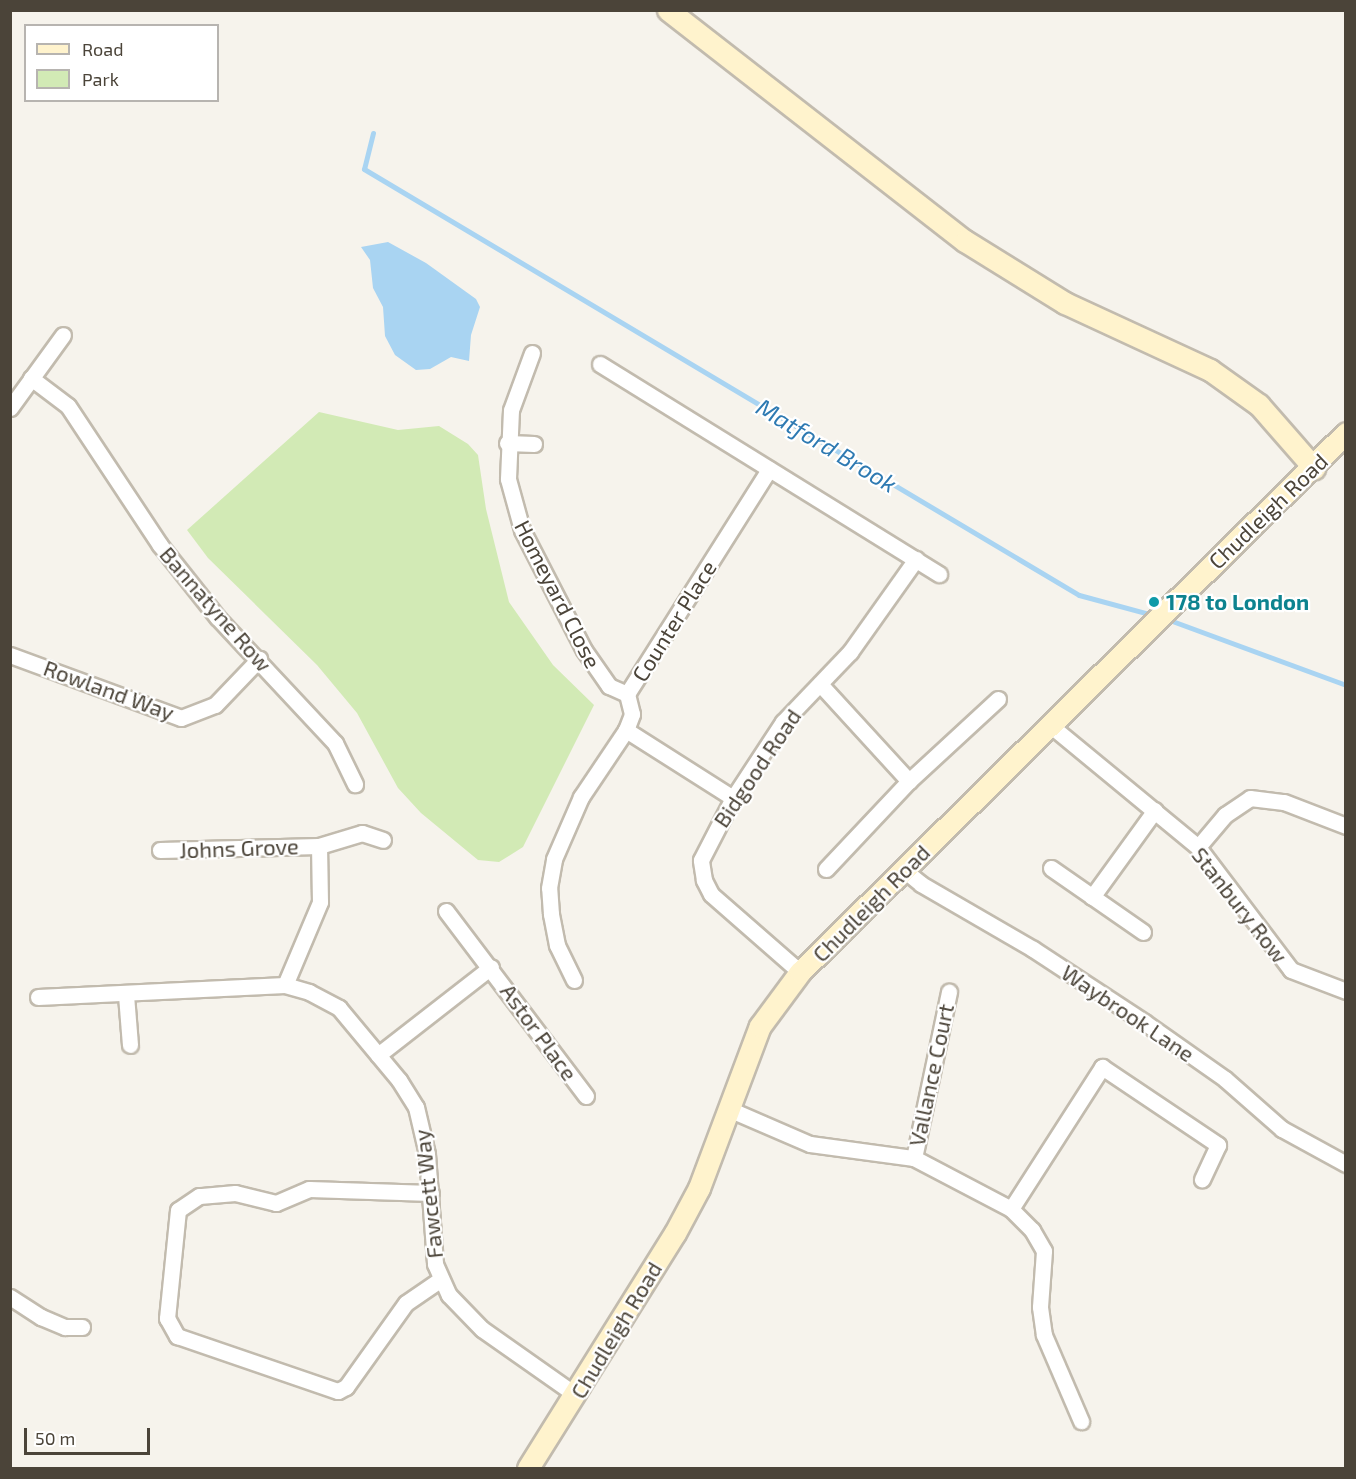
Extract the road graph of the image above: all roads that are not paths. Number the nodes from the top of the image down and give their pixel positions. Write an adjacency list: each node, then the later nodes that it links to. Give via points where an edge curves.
1 (668, 10): 10 (street, via 965,242 1065,303 1210,370 1259,405)
2 (63, 335): 5 (street)
3 (532, 353): 8 (street, Homeyard Close, via 519,381)
4 (600, 364): 11 (street)
5 (31, 378): 6 (street); 15 (street, Bannatyne Row, via 68,406 160,545 217,616)
6 (10, 408)
7 (1346, 433): 10 (street, Chudleigh Road)
8 (507, 443): 9 (street); 17 (street, Homeyard Close, via 507,479 530,547 600,676 609,686)
9 (534, 444)
10 (1314, 468): 19 (street, Chudleigh Road)
11 (769, 469): 12 (street); 17 (street, Counter Place)
12 (916, 559): 13 (street); 16 (street, Bidgood Road, via 850,652)
13 (939, 574)
14 (10, 655): 15 (street, Rowland Way, via 181,718 215,705)
15 (259, 659): 22 (street, Bannatyne Row, via 335,743)
16 (820, 684): 21 (street); 23 (street, Bidgood Road, via 783,722)
17 (627, 694): 20 (street, Counter Place, via 632,714)
18 (998, 699): 21 (street)
19 (1050, 725): 24 (street, Stanbury Row); 32 (street, Chudleigh Road)
20 (626, 730): 23 (street); 38 (street, via 581,797 557,846 549,888 551,914 557,945)
21 (909, 781): 31 (street)
22 (356, 784)
23 (733, 798): 37 (street, Bidgood Road, via 706,845 702,860 704,880 730,915)
24 (1155, 810): 28 (street, Stanbury Row); 33 (street)
25 (1346, 826): 28 (street, via 1277,800 1250,798 1225,815)
26 (383, 840): 27 (street, Johns Grove, via 362,833)
27 (319, 846): 29 (street, Johns Grove); 39 (street, Johns Grove, via 320,902)
28 (1198, 847): 40 (street, Stanbury Row, via 1280,960 1291,970)
29 (160, 850)
30 (1051, 868): 33 (street)
31 (825, 869)
32 (904, 870): 37 (street, Chudleigh Road); 49 (street, Waybrook Lane, via 921,885 1033,949 1144,1022 1225,1079 1282,1129)
33 (1092, 897): 35 (street)
34 (446, 911): 36 (street, Astor Place)
35 (1143, 932)
36 (491, 967): 45 (street, Astor Place); 46 (street, Astor Place)
37 (800, 972): 47 (street, Chudleigh Road, via 760,1026)
38 (574, 980)
39 (285, 985): 42 (street, Fawcett Way); 45 (street, Fawcett Way, via 339,1008)
40 (1346, 991)
41 (949, 993): 48 (street, Vallance Court)
42 (126, 995): 43 (street, Fawcett Way); 44 (street)
43 (38, 997)
44 (130, 1045)
45 (378, 1055): 51 (street, Fawcett Way, via 416,1107 424,1130)
46 (586, 1096)
47 (731, 1110): 48 (street, via 810,1144); 56 (street, Chudleigh Road, via 694,1197)
48 (914, 1158): 52 (street)
49 (1346, 1164)
50 (1202, 1180): 52 (street, via 1218,1145 1102,1067)
51 (431, 1193): 53 (street, Fawcett Way, via 433,1254); 53 (street, via 309,1189 276,1203 236,1193 199,1196 178,1210 167,1318 177,1336 338,1391 346,1388 406,1303)
52 (1011, 1209): 57 (street, via 1032,1230 1044,1251 1043,1326 1053,1360)
53 (441, 1279): 56 (street, Fawcett Way, via 468,1317)
54 (10, 1297): 55 (street, via 41,1317 65,1327)
55 (82, 1328)
56 (576, 1395): 58 (street, Chudleigh Road)
57 (1082, 1421)
58 (528, 1468)

